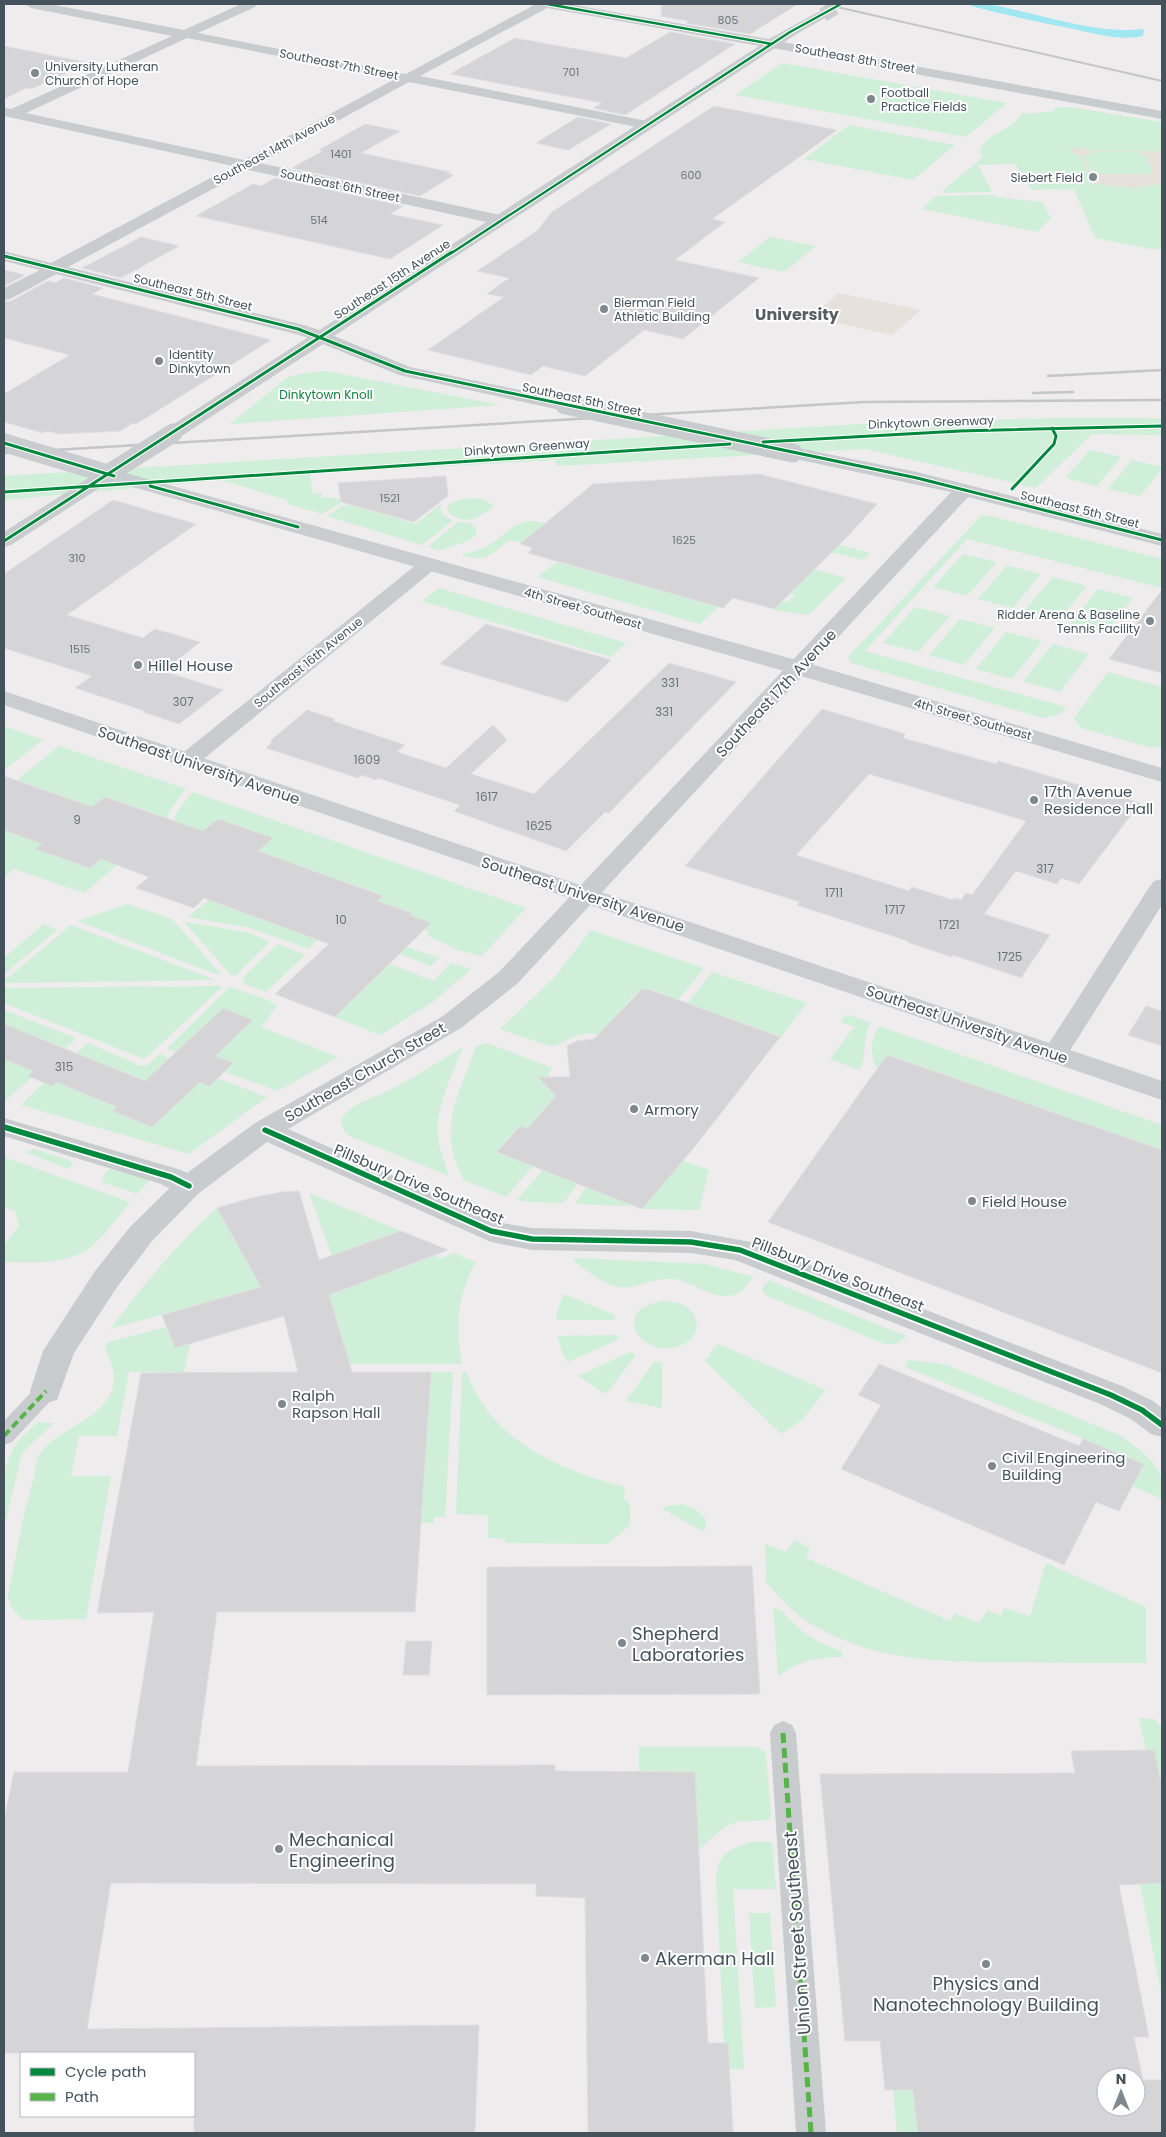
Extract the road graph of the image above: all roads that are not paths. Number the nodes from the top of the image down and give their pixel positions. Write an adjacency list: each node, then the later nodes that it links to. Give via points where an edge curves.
1 (31, 4): 5 (street, Southeast 7th Street)
2 (251, 4): 5 (street)
3 (546, 4): 6 (street, Southeast 8th Street); 7 (street, Southeast 14th Avenue)
4 (817, 14): 6 (street, Southeast 15th Avenue)
5 (186, 34): 7 (street, Southeast 7th Street); 8 (street)
6 (772, 44): 9 (street, Southeast 8th Street); 10 (street, Southeast 15th Avenue)
7 (408, 78): 10 (street, Southeast 7th Street); 11 (street, Southeast 14th Avenue)
8 (8, 113): 11 (street, Southeast 6th Street)
9 (1162, 114)
10 (647, 125): 12 (street, Southeast 15th Avenue)
11 (245, 164): 12 (street, Southeast 6th Street); 14 (street, Southeast 14th Avenue)
12 (500, 220): 16 (street, Southeast 15th Avenue)
13 (4, 256): 14 (street, Southeast 5th Street)
14 (54, 268): 15 (street, Southeast 14th Avenue); 16 (street, Southeast 5th Street)
15 (4, 295)
16 (322, 337): 18 (street, Southeast 15th Avenue, bridge); 19 (street, Southeast 5th Street, bridge, via 405,371)
17 (4, 443): 18 (main road, 4th Street Southeast, bridge)
18 (108, 474): 21 (street, Southeast 15th Avenue); 22 (main road, 4th Street Southeast)
19 (964, 490): 20 (street, Southeast 5th Street); 23 (street, Southeast 17th Avenue)
20 (1162, 540)
21 (4, 541)
22 (429, 564): 23 (main road, 4th Street Southeast); 25 (street, Southeast 16th Avenue)
23 (799, 668): 26 (main road, 4th Street Southeast); 28 (street, Southeast 17th Avenue)
24 (4, 698): 25 (main road, Southeast University Avenue)
25 (187, 761): 28 (main road, Southeast University Avenue)
26 (1162, 775)
27 (1162, 886): 29 (street)
28 (587, 896): 29 (main road, Southeast University Avenue); 32 (street, Southeast Church Street, via 508,978 452,1022)
29 (1055, 1054): 30 (main road, Southeast University Avenue)
30 (1162, 1091)
31 (4, 1127): 33 (street, via 171,1177)
32 (265, 1130): 33 (street, Southeast Church Street); 35 (street, Pillsbury Drive Southeast, via 490,1231 532,1239 691,1242 740,1250 1112,1395 1142,1410)
33 (189, 1186): 34 (street, Southeast Church Street, via 142,1234 106,1279 59,1351)
34 (46, 1391): 36 (street, Southeast Church Street)
35 (1162, 1425)
36 (4, 1436)
37 (783, 1733): 38 (street, Union Street Southeast)
38 (811, 2133)

